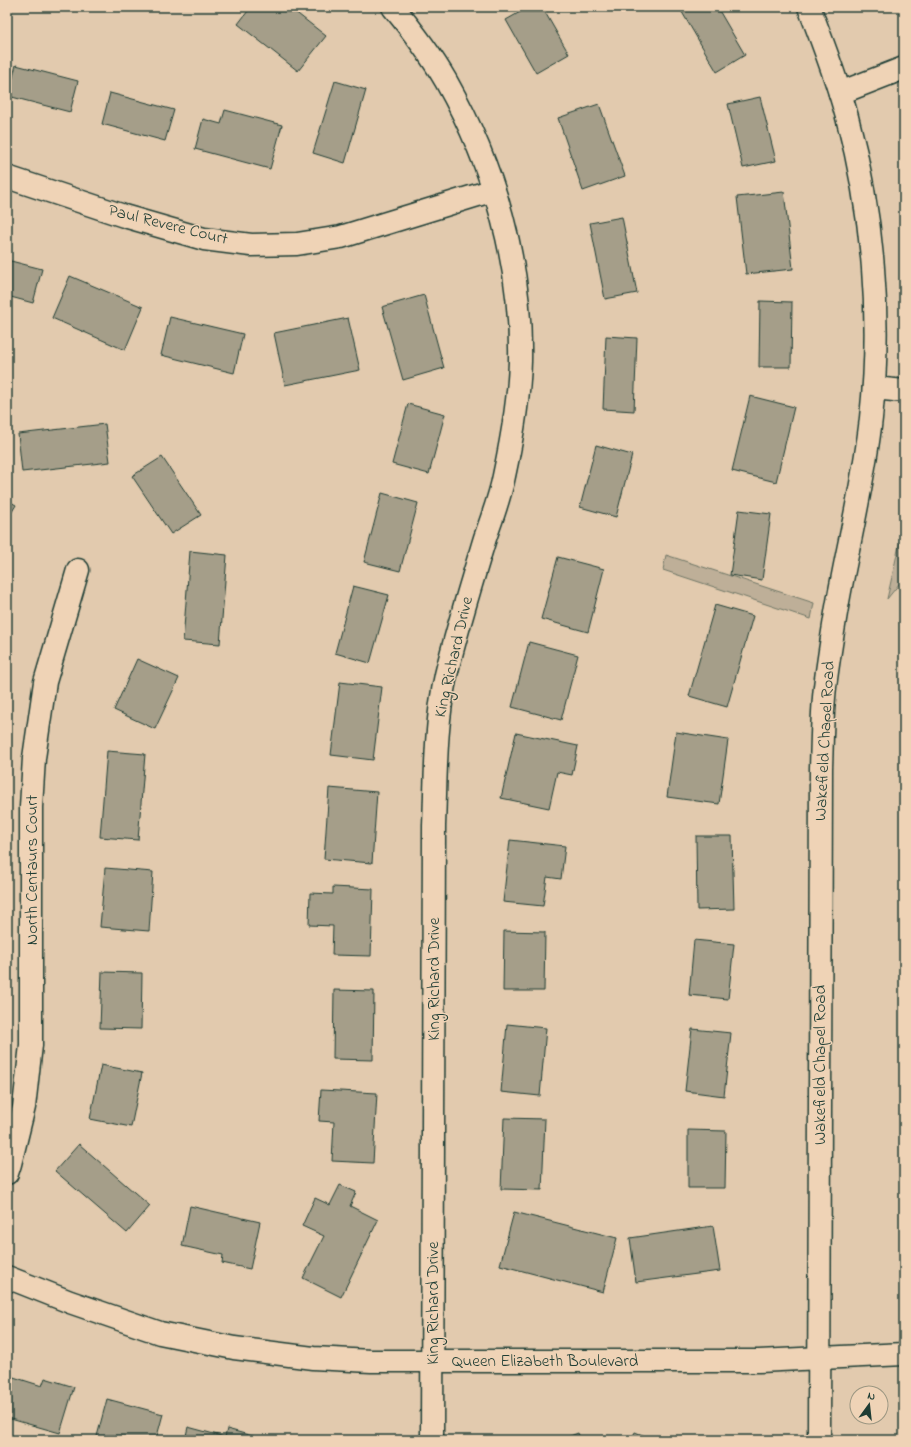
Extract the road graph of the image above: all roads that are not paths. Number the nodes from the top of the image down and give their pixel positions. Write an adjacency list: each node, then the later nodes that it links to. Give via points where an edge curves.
1 (393, 7): 6 (street, King Richard Drive, via 445,79 476,140)
2 (809, 7): 4 (street, Wakefield Chapel Road)
3 (904, 68): 4 (street)
4 (840, 93): 7 (street, Wakefield Chapel Road, via 863,191 870,242 875,311)
5 (7, 177): 6 (street, Paul Revere Court, via 124,216 204,238 251,245 297,244 341,237)
6 (494, 190): 14 (street, King Richard Drive, via 508,240 517,298 520,361 516,416 504,479 460,621 446,678 437,734 434,826)
7 (874, 388): 8 (street); 13 (street, Wakefield Chapel Road, via 856,518 836,613 825,688 821,776)
8 (904, 391)
9 (78, 570): 10 (street, North Centaurs Court, via 45,682 34,758 31,807 31,1045 24,1107)
10 (7, 1173)
11 (7, 1277): 14 (street, Queen Elizabeth Boulevard, via 160,1333 234,1348 313,1358)
12 (904, 1354): 13 (street, Queen Elizabeth Boulevard)
13 (819, 1358): 14 (street, Queen Elizabeth Boulevard, via 759,1361); 16 (street, Wakefield Chapel Road)
14 (433, 1361): 15 (street, King Richard Drive)
15 (432, 1440)
16 (819, 1440)

